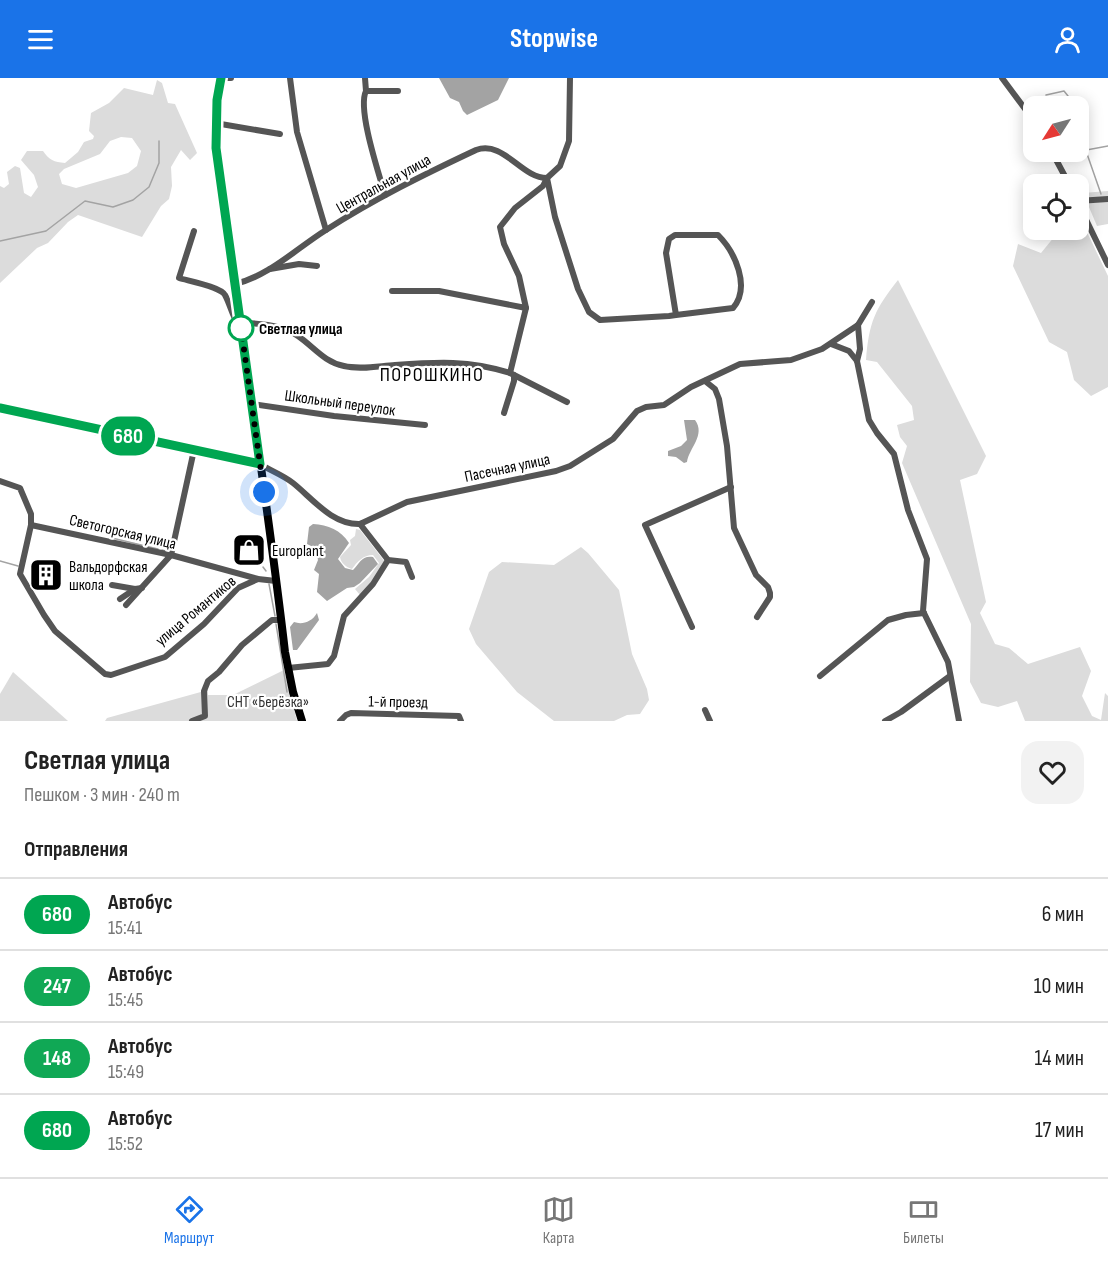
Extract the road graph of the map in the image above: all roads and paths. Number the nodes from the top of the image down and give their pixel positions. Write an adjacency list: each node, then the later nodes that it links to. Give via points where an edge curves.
1 (221, 78): 2 (street); 10 (main road)
2 (231, 78)
3 (290, 78): 17 (street, via 297,132)
4 (365, 78): 7 (street)
5 (570, 78): 12 (street, via 568,141 560,166)
6 (1002, 78): 9 (street)
7 (366, 92): 8 (street); 13 (street, via 362,99 366,122)
8 (398, 92)
9 (1023, 106)
10 (215, 123): 11 (street); 22 (main road)
11 (280, 134)
12 (547, 178): 13 (street, Центральная улица, via 538,178 504,154 484,147); 25 (street, via 501,227); 26 (street, via 574,279 589,312 600,320)
13 (385, 195): 17 (street, Центральная улица)
14 (1108, 199): 15 (street)
15 (1089, 201)
16 (1089, 225): 19 (street)
17 (326, 230): 21 (street, Центральная улица)
18 (194, 231): 27 (street, via 179,278 221,291 234,320)
19 (1108, 265)
20 (317, 266): 21 (street, via 299,264)
21 (268, 269): 22 (street, Центральная улица)
22 (235, 284): 27 (main road)
23 (392, 291): 25 (street, via 439,291)
24 (872, 302): 28 (street, Пасечная улица)
25 (526, 308): 31 (street)
26 (676, 315): 26 (street, via 666,253 669,239 675,235 718,235 737,267 740,300 733,308)
27 (241, 325): 31 (street, via 289,331 324,359 342,366 465,363); 34 (main road)
28 (858, 325): 29 (street, Пасечная улица); 30 (street)
29 (831, 344): 30 (street, via 849,351); 32 (street, Пасечная улица, via 791,360 740,364)
30 (858, 361): 53 (street, via 870,420 894,454 908,510 927,559)
31 (512, 374): 33 (street); 36 (street, via 514,381)
32 (705, 381): 41 (street, via 716,389 719,399); 42 (street, Пасечная улица, via 664,405 637,411 613,439 563,469 407,502)
33 (567, 402)
34 (252, 404): 37 (street, Школьный переулок); 39 (main road)
35 (0, 408): 38 (street)
36 (504, 413)
37 (425, 425)
38 (194, 450): 39 (street); 44 (street)
39 (260, 464): 42 (street, via 293,483 329,514); 48 (main road)
40 (0, 481): 43 (street, via 20,488 31,514)
41 (731, 487): 54 (street, via 734,528 756,575 770,593); 56 (street, via 645,525)
42 (360, 524): 45 (street)
43 (31, 525): 44 (street, Светогорская улица); 47 (street, улица Романтиков, via 20,574 56,631 99,671 111,675 165,657 238,588)
44 (171, 555): 47 (street, Светогорская улица); 50 (street)
45 (388, 560): 46 (street, via 406,562); 57 (street, via 373,584 344,616 334,656 328,664)
46 (412, 577)
47 (258, 579): 48 (street, Светогорская улица)
48 (276, 581): 55 (main road)
49 (112, 585): 50 (street)
50 (139, 588): 51 (street); 52 (street)
51 (120, 599)
52 (126, 605)
53 (924, 613): 58 (street, via 888,620); 59 (street, via 948,662)
54 (757, 616)
55 (281, 620): 57 (main road); 62 (street, via 272,620 208,681 204,691 205,716)
56 (692, 627)
57 (288, 668): 63 (main road)
58 (820, 676)
59 (950, 676): 66 (street); 67 (street)
60 (705, 710): 65 (street)
61 (460, 718): 64 (street, 1-й проезд, via 351,713)
62 (192, 721)
63 (302, 721)
64 (340, 721)
65 (710, 721)
66 (885, 721)
67 (959, 721)

